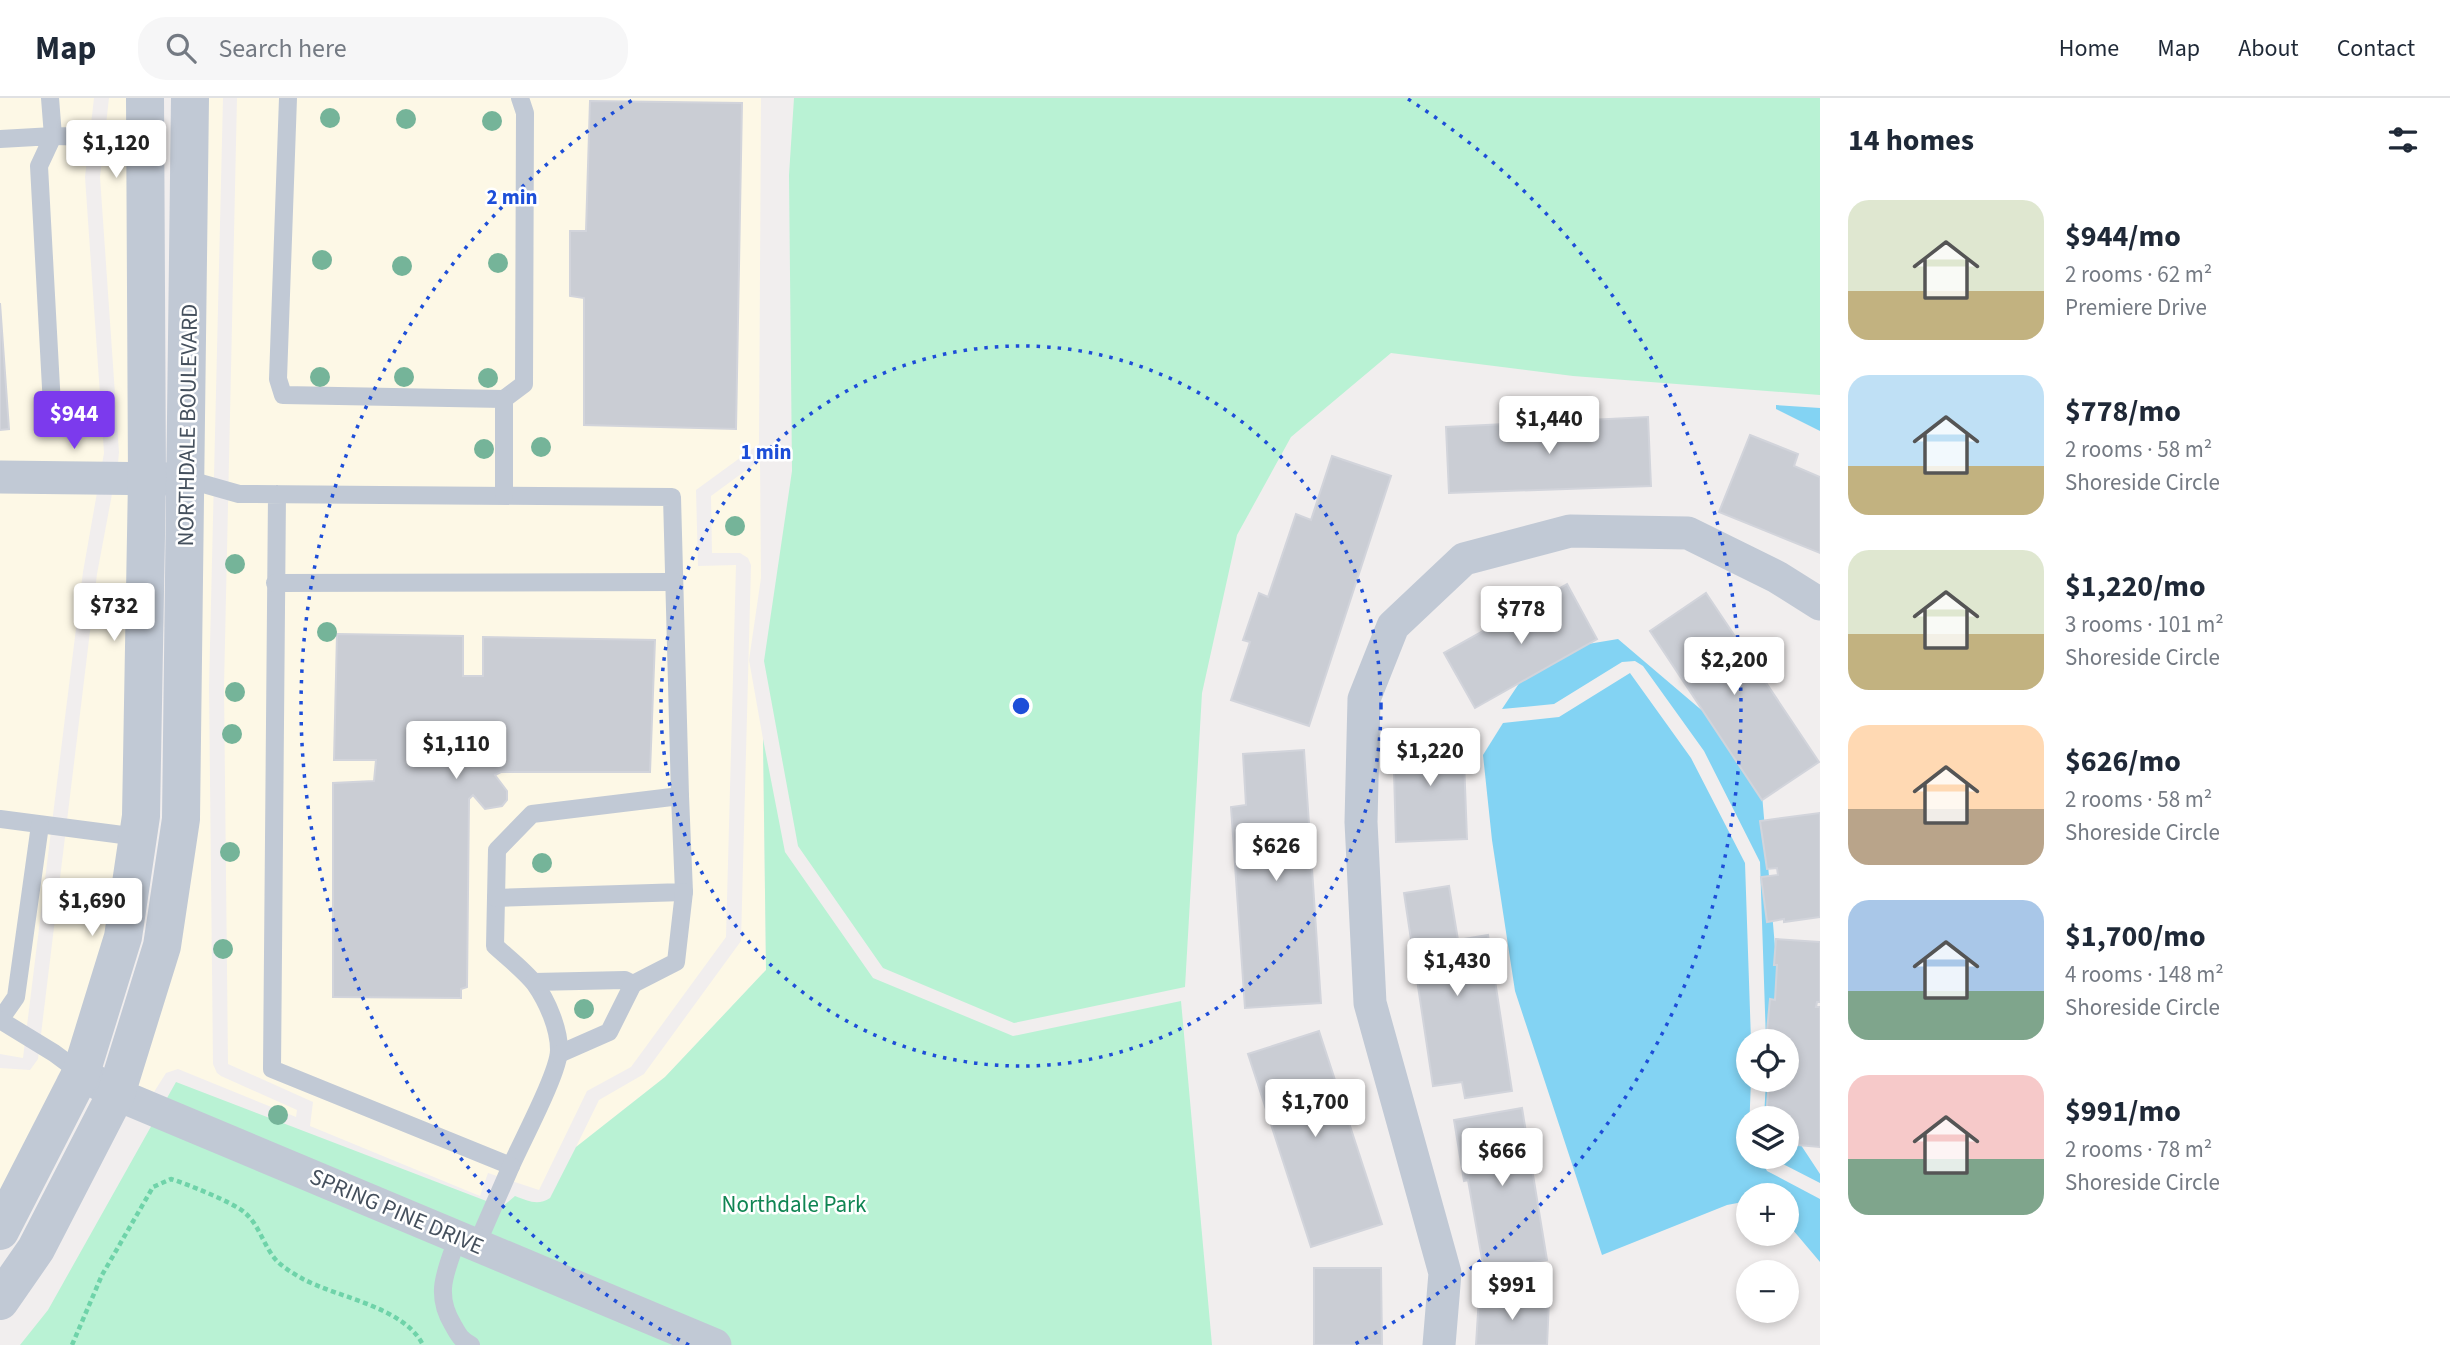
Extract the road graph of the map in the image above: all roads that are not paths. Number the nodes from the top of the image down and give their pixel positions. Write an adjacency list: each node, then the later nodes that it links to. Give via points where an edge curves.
1 (50, 98): 7 (lane)
2 (145, 98): 8 (street, NORTHDALE BOULEVARD)
3 (190, 98): 14 (street, NORTHDALE BOULEVARD)
4 (282, 98): 5 (lane)
5 (288, 98): 10 (lane, via 278,379 283,395)
6 (520, 98): 10 (lane, via 525,113 524,384)
7 (52, 136): 8 (lane); 9 (lane); 11 (lane, via 39,166)
8 (146, 138): 13 (street, NORTHDALE BOULEVARD)
9 (0, 139)
10 (504, 399): 16 (lane)
11 (52, 406)
12 (0, 477): 13 (street)
13 (147, 479): 14 (street); 23 (street, NORTHDALE BOULEVARD)
14 (186, 479): 15 (lane, via 239,494); 31 (street, NORTHDALE BOULEVARD, via 181,820 162,946)
15 (277, 494): 16 (lane); 18 (lane)
16 (503, 495): 17 (lane, via 673,497)
17 (673, 582): 18 (lane); 20 (lane)
18 (275, 583): 32 (lane, via 272,1069)
19 (1820, 604): 38 (street, via 1688,533 1570,531 1464,559 1393,626 1364,699 1361,822 1370,1003 1445,1273)
20 (680, 796): 24 (lane); 25 (lane, via 532,814 497,850)
21 (0, 819): 22 (lane)
22 (40, 825): 23 (lane); 28 (lane, via 16,997)
23 (138, 837): 30 (street, NORTHDALE BOULEVARD, via 123,937)
24 (684, 892): 25 (lane); 27 (lane, via 676,962)
25 (496, 898): 26 (lane, via 495,946)
26 (534, 982): 27 (lane, via 625,980); 29 (lane, via 555,1026)
27 (633, 984): 29 (lane, via 609,1032)
28 (0, 1020): 30 (lane)
29 (559, 1054): 32 (lane)
30 (81, 1073): 31 (street, SPRING PINE DRIVE); 33 (street, NORTHDALE BOULEVARD)
31 (116, 1094): 34 (street, SPRING PINE DRIVE); 35 (street, NORTHDALE BOULEVARD, via 36,1249)
32 (511, 1166): 34 (lane)
33 (0, 1231)
34 (468, 1240): 36 (street, SPRING PINE DRIVE); 37 (lane, via 442,1284 444,1311 462,1340)
35 (0, 1301)
36 (701, 1342)
37 (471, 1345)
38 (1439, 1345)

